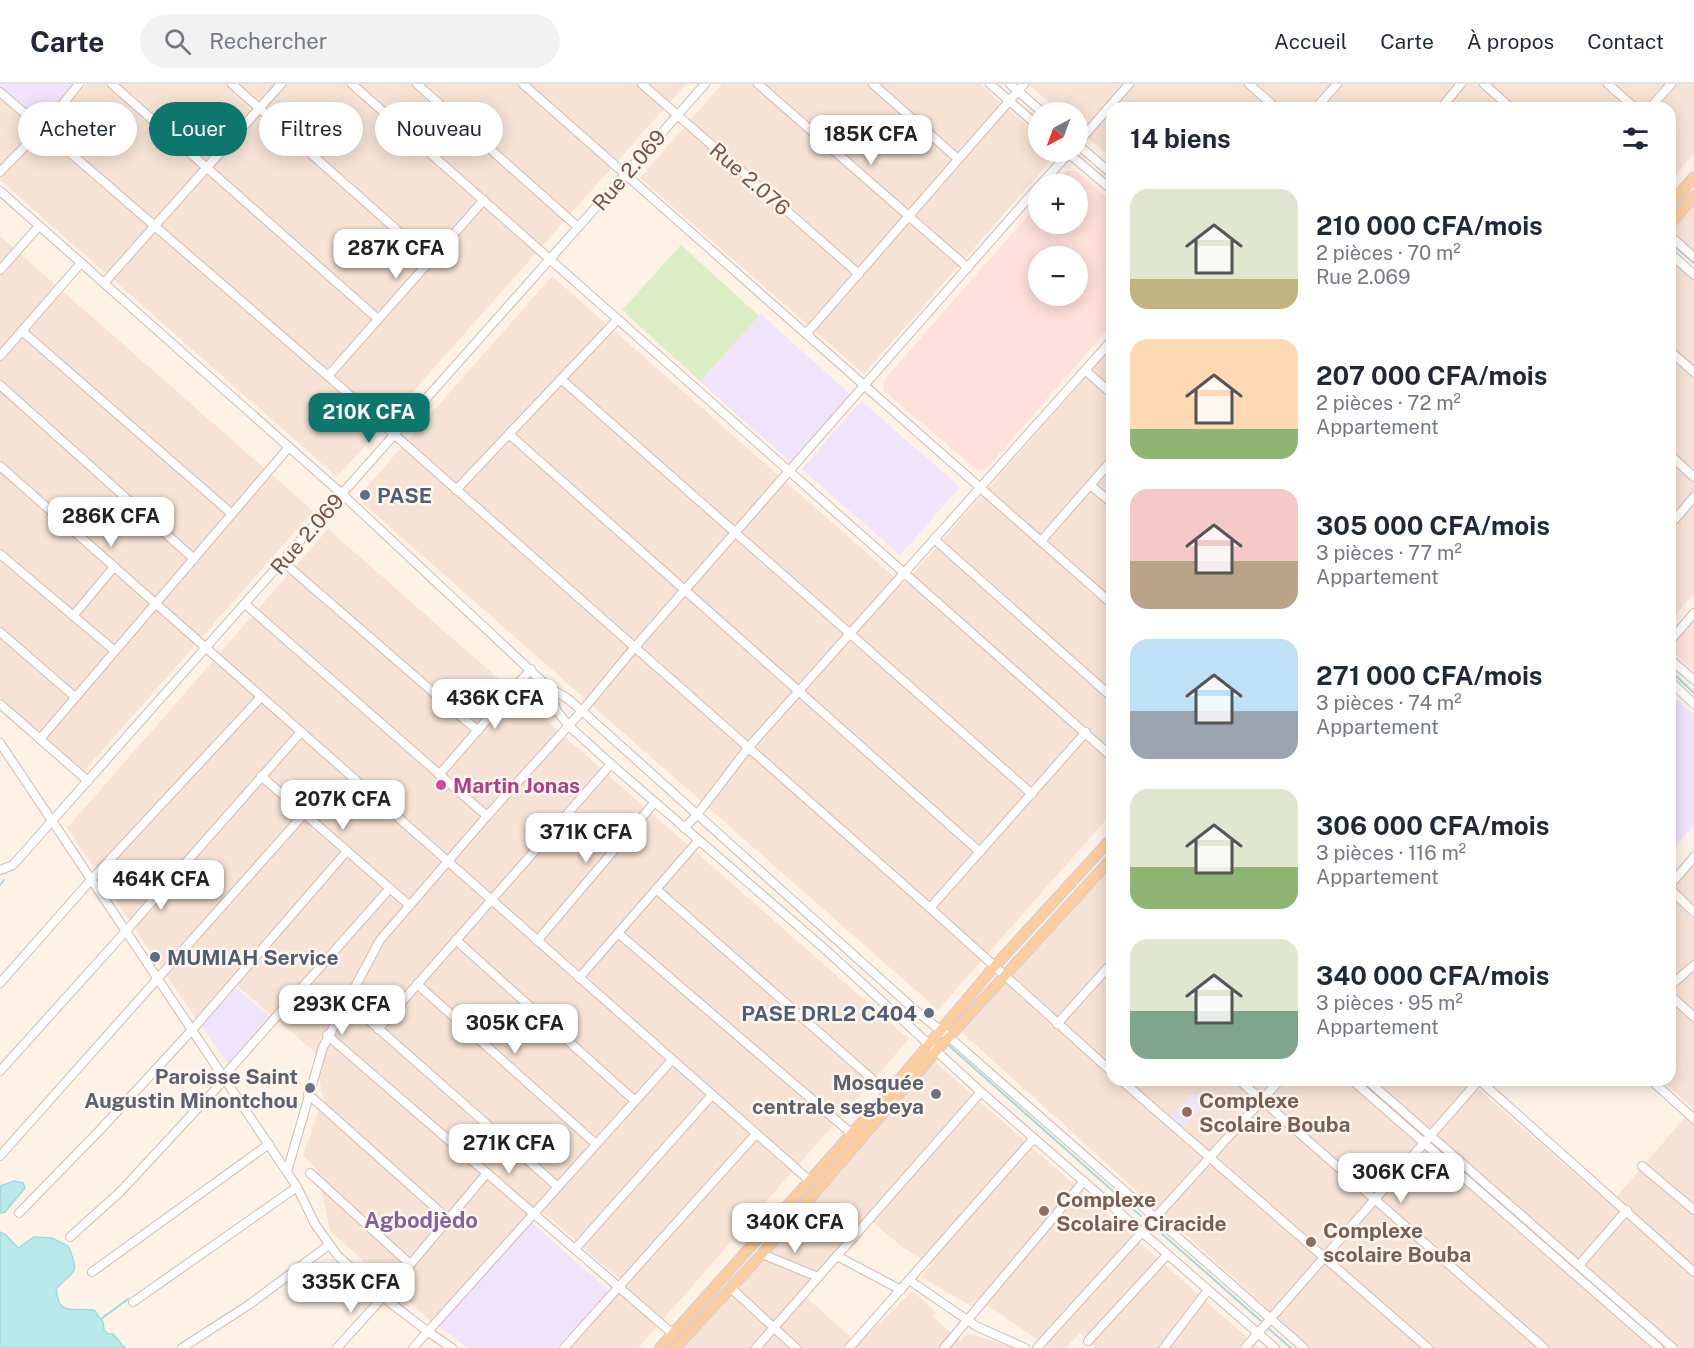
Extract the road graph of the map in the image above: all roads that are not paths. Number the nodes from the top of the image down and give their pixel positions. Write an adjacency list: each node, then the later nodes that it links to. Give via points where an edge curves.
1 (79, 84): 25 (street)
2 (112, 84): 48 (street)
3 (232, 84): 36 (street)
4 (281, 84): 26 (street)
5 (352, 84): 59 (street)
6 (417, 84): 64 (street)
7 (523, 84): 51 (street)
8 (642, 84): 38 (street, Rue 2.076)
9 (705, 84): 38 (street, Rue 2.069)
10 (758, 84): 60 (street)
11 (873, 84): 45 (street)
12 (990, 84): 24 (street)
13 (1010, 84): 22 (street)
14 (1024, 84): 22 (street)
15 (1129, 84): 28 (street)
16 (1249, 84): 29 (street)
17 (1337, 84): 30 (street)
18 (1461, 84): 31 (street)
19 (1484, 84): 32 (street)
20 (1608, 84): 33 (street)
21 (1671, 84): 34 (street)
22 (1018, 91): 24 (street); 27 (street)
23 (0, 92): 35 (street)
24 (1009, 101): 39 (street); 45 (street)
25 (64, 102)
26 (264, 102)
27 (1031, 102)
28 (1113, 102)
29 (1269, 102)
30 (1321, 102)
31 (1446, 102)
32 (1504, 102)
33 (1628, 102)
34 (1655, 102)
35 (18, 108)
36 (259, 108): 48 (street)
37 (1106, 111): 40 (street)
38 (678, 115): 51 (street, Rue 2.069); 73 (street, Rue 2.076)
39 (1028, 117)
40 (1088, 131)
41 (1088, 153): 49 (street)
42 (18, 154): 50 (street)
43 (74, 156): 62 (street)
44 (313, 156): 69 (street)
45 (958, 159): 60 (street)
46 (1059, 162): 52 (street)
47 (1080, 162): 54 (street)
48 (207, 168): 62 (street); 76 (street)
49 (1106, 169)
50 (0, 172)
51 (625, 174): 64 (street, Rue 2.069); 79 (street)
52 (1049, 174)
53 (1694, 177): 57 (main road)
54 (1106, 185)
55 (0, 191): 63 (street)
56 (1694, 196): 61 (main road)
57 (1676, 198)
58 (1028, 199): 71 (street)
59 (484, 200): 67 (street); 69 (street)
60 (909, 216): 71 (street); 73 (street)
61 (1676, 217)
62 (156, 225): 75 (street); 85 (street)
63 (39, 226): 70 (street); 72 (street)
64 (578, 227): 67 (street, Rue 2.069)
65 (1676, 241): 66 (street)
66 (1694, 257)
67 (550, 259): 77 (street); 91 (street, Rue 2.069)
68 (1676, 259): 74 (street)
69 (431, 260): 76 (street)
70 (81, 263): 75 (street); 78 (street)
71 (968, 268): 88 (street)
72 (0, 270)
73 (859, 273): 79 (street)
74 (1694, 275)
75 (104, 283): 92 (street)
76 (378, 319): 85 (street)
77 (618, 319): 86 (street); 96 (street)
78 (22, 331): 81 (street); 104 (street)
79 (806, 334): 88 (street)
80 (1106, 347): 83 (street)
81 (0, 356)
82 (1676, 356): 84 (street)
83 (1085, 370): 89 (street); 99 (street)
84 (1694, 372)
85 (328, 376): 91 (street)
86 (561, 379): 90 (street); 106 (street)
87 (0, 385): 110 (street)
88 (865, 385): 96 (street); 99 (street)
89 (1106, 389)
90 (509, 434): 100 (street); 114 (street)
91 (394, 435): 100 (street); 101 (street, Rue 2.069)
92 (289, 447): 101 (street); 104 (street)
93 (1676, 460): 97 (street)
94 (0, 466): 112 (street)
95 (1106, 467): 98 (street)
96 (790, 471): 106 (street); 113 (street)
97 (1694, 477)
98 (1090, 485): 103 (street); 108 (street)
99 (980, 487): 107 (street); 108 (street)
100 (456, 490): 124 (street)
101 (342, 494): 111 (street, Rue 2.069); 127 (street)
102 (1694, 497): 105 (street)
103 (1106, 498)
104 (232, 514): 110 (street)
105 (1676, 518)
106 (736, 531): 114 (street); 121 (street)
107 (934, 539): 113 (street); 132 (street)
108 (1041, 541): 115 (street)
109 (0, 554): 119 (street)
110 (194, 558): 116 (street)
111 (282, 561): 117 (street, Rue 2.069); 139 (street)
112 (114, 567): 116 (street); 119 (street)
113 (905, 572): 121 (street); 141 (street)
114 (684, 591): 124 (street); 131 (street)
115 (1106, 598)
116 (155, 604): 123 (street); 125 (street)
117 (245, 604): 123 (street, Rue 2.069); 148 (street)
118 (1694, 614): 122 (street)
119 (73, 616): 125 (street)
120 (0, 632): 133 (street)
121 (850, 634): 131 (street); 151 (street)
122 (1676, 634)
123 (206, 648): 134 (street); 150 (street, Rue 2.069)
124 (634, 648): 137 (street); 144 (street)
125 (115, 651): 133 (street)
126 (1676, 664): 128 (street)
127 (531, 669): 129 (street); 139 (street)
128 (1694, 681)
129 (547, 686): 137 (street); 138 (street, via 557,711)
130 (1676, 687): 136 (street)
131 (798, 692): 144 (street); 161 (street)
132 (1106, 692)
133 (75, 698): 142 (street)
134 (261, 698): 140 (street); 167 (street)
135 (0, 704): 142 (street)
136 (1694, 704)
137 (582, 711): 138 (street); 155 (street)
138 (569, 726): 147 (street); 154 (street)
139 (478, 731): 148 (street)
140 (300, 732): 149 (street); 163 (street)
141 (1086, 732): 145 (street); 151 (street)
142 (40, 739): 150 (street)
143 (0, 743): 146 (street)
144 (748, 748): 155 (street); 173 (street)
145 (1106, 751)
146 (3, 754): 156 (street)
147 (611, 764): 152 (street); 171 (street)
148 (439, 775): 154 (street)
149 (261, 776): 153 (street); 175 (street)
150 (88, 781): 156 (street, Rue 2.069)
151 (1032, 794): 161 (street)
152 (654, 803): 157 (street); 178 (street)
153 (304, 813): 160 (street); 184 (street)
154 (486, 816): 163 (street)
155 (696, 816): 157 (street); 194 (street)
156 (52, 821): 165 (street, Rue 2.069, via 13,865); 167 (street)
157 (684, 828): 158 (street)
158 (698, 841): 169 (street); 197 (street)
159 (1106, 845): 180 (main road)
160 (347, 851): 168 (street); 193 (street)
161 (980, 852): 173 (street)
162 (1694, 857): 166 (street)
163 (447, 861): 171 (street); 172 (street)
164 (1106, 865): 182 (main road)
165 (0, 870)
166 (1676, 878)
167 (91, 879): 175 (street); 186 (street)
168 (390, 888): 172 (street); 202 (street)
169 (656, 889): 176 (street); 212 (street)
170 (1676, 895): 174 (street)
171 (491, 900): 177 (street); 178 (street)
172 (409, 904): 189 (street, via 380,940)
173 (930, 908): 180 (street)
174 (1694, 912)
175 (126, 931): 184 (street); 201 (street)
176 (618, 933): 183 (street); 218 (street)
177 (456, 940): 187 (street); 216 (street)
178 (537, 941): 183 (street)
179 (1694, 965): 185 (street)
180 (994, 968): 182 (street); 194 (main road)
181 (1106, 970): 191 (street)
182 (1004, 977): 191 (street); 196 (main road)
183 (579, 978): 199 (street)
184 (158, 980): 193 (street); 225 (street)
185 (1676, 981)
186 (0, 983)
187 (417, 984): 192 (street); 224 (street)
188 (1676, 1000): 190 (street)
189 (347, 1001): 192 (street); 195 (street)
190 (1694, 1017)
191 (1057, 1024): 200 (street)
192 (378, 1029): 233 (street)
193 (192, 1030): 202 (street); 238 (street)
194 (940, 1030): 196 (street); 197 (main road)
195 (327, 1035): 213 (street); 230 (street)
196 (949, 1037): 198 (main road); 241 (street)
197 (929, 1043): 198 (street); 212 (main road)
198 (937, 1050): 211 (street); 246 (main road)
199 (672, 1060): 214 (street); 216 (street)
200 (1106, 1067)
201 (0, 1071)
202 (224, 1078): 223 (street); 243 (street, via 120,1192)
203 (1128, 1086): 226 (street)
204 (1246, 1086): 215 (street)
205 (1275, 1086): 215 (street)
206 (1359, 1086): 222 (street)
207 (1374, 1086): 220 (street)
208 (1474, 1086): 220 (street)
209 (1486, 1086): 236 (street)
210 (1658, 1086): 217 (street)
211 (981, 1092): 221 (street); 248 (street)
212 (888, 1093): 218 (main road)
213 (308, 1094): 228 (street); 240 (street)
214 (712, 1095): 219 (street); 245 (street)
215 (1262, 1100): 226 (street); 235 (street)
216 (635, 1101): 224 (street)
217 (1694, 1119)
218 (851, 1133): 231 (main road)
219 (756, 1134): 231 (street); 256 (street)
220 (1430, 1135): 222 (street); 251 (street)
221 (1034, 1138): 232 (street); 255 (street)
222 (1424, 1143): 235 (street); 288 (street)
223 (268, 1144): 228 (street); 252 (street)
224 (596, 1144): 233 (street)
225 (0, 1156)
226 (1210, 1159): 241 (street); 249 (street)
227 (1642, 1166): 237 (street)
228 (287, 1172): 234 (street)
229 (310, 1173): 250 (street)
230 (488, 1173): 239 (street); 240 (street)
231 (810, 1181): 267 (main road)
232 (1083, 1181): 242 (street); 263 (street)
233 (557, 1186): 239 (street)
234 (297, 1187): 244 (street); 261 (street)
235 (1376, 1199): 249 (street); 287 (street)
236 (1627, 1210): 251 (street); 253 (street)
237 (1694, 1210)
238 (19, 1213)
239 (533, 1213): 245 (street); 265 (street)
240 (448, 1219): 250 (street)
241 (1155, 1219): 242 (street); 262 (street)
242 (1142, 1233): 247 (street); 281 (street)
243 (70, 1237)
244 (329, 1245): 260 (street); 269 (street)
245 (575, 1249): 256 (street)
246 (762, 1254): 254 (street); 257 (main road)
247 (1167, 1254): 259 (street); 268 (street)
248 (837, 1257): 254 (street); 258 (street)
249 (1325, 1257): 262 (street); 286 (street)
250 (410, 1264): 260 (street)
251 (1579, 1265): 289 (street)
252 (92, 1272)
253 (1694, 1272)
254 (819, 1277): 264 (street)
255 (909, 1281): 258 (street); 263 (street)
256 (618, 1287): 267 (street); 273 (street)
257 (731, 1288): 264 (street); 275 (main road)
258 (901, 1290): 278 (street)
259 (1208, 1290): 266 (street); 282 (street)
260 (383, 1297): 265 (street); 270 (street)
261 (133, 1302)
262 (1270, 1318): 266 (street); 285 (street)
263 (969, 1321): 279 (street); 280 (street)
264 (774, 1328): 276 (street); 277 (street)
265 (427, 1331): 271 (street); 272 (street)
266 (1257, 1333): 283 (street); 284 (street)
267 (673, 1334): 274 (main road)
268 (1088, 1341)
269 (182, 1348)
270 (337, 1348)
271 (413, 1348)
272 (452, 1348)
273 (564, 1348)
274 (660, 1348)
275 (675, 1348)
276 (756, 1348)
277 (796, 1348)
278 (849, 1348)
279 (944, 1348)
280 (1025, 1348)
281 (1037, 1348)
282 (1164, 1348)
283 (1245, 1348)
284 (1275, 1348)
285 (1304, 1348)
286 (1428, 1348)
287 (1544, 1348)
288 (1659, 1348)
289 (1673, 1348)

